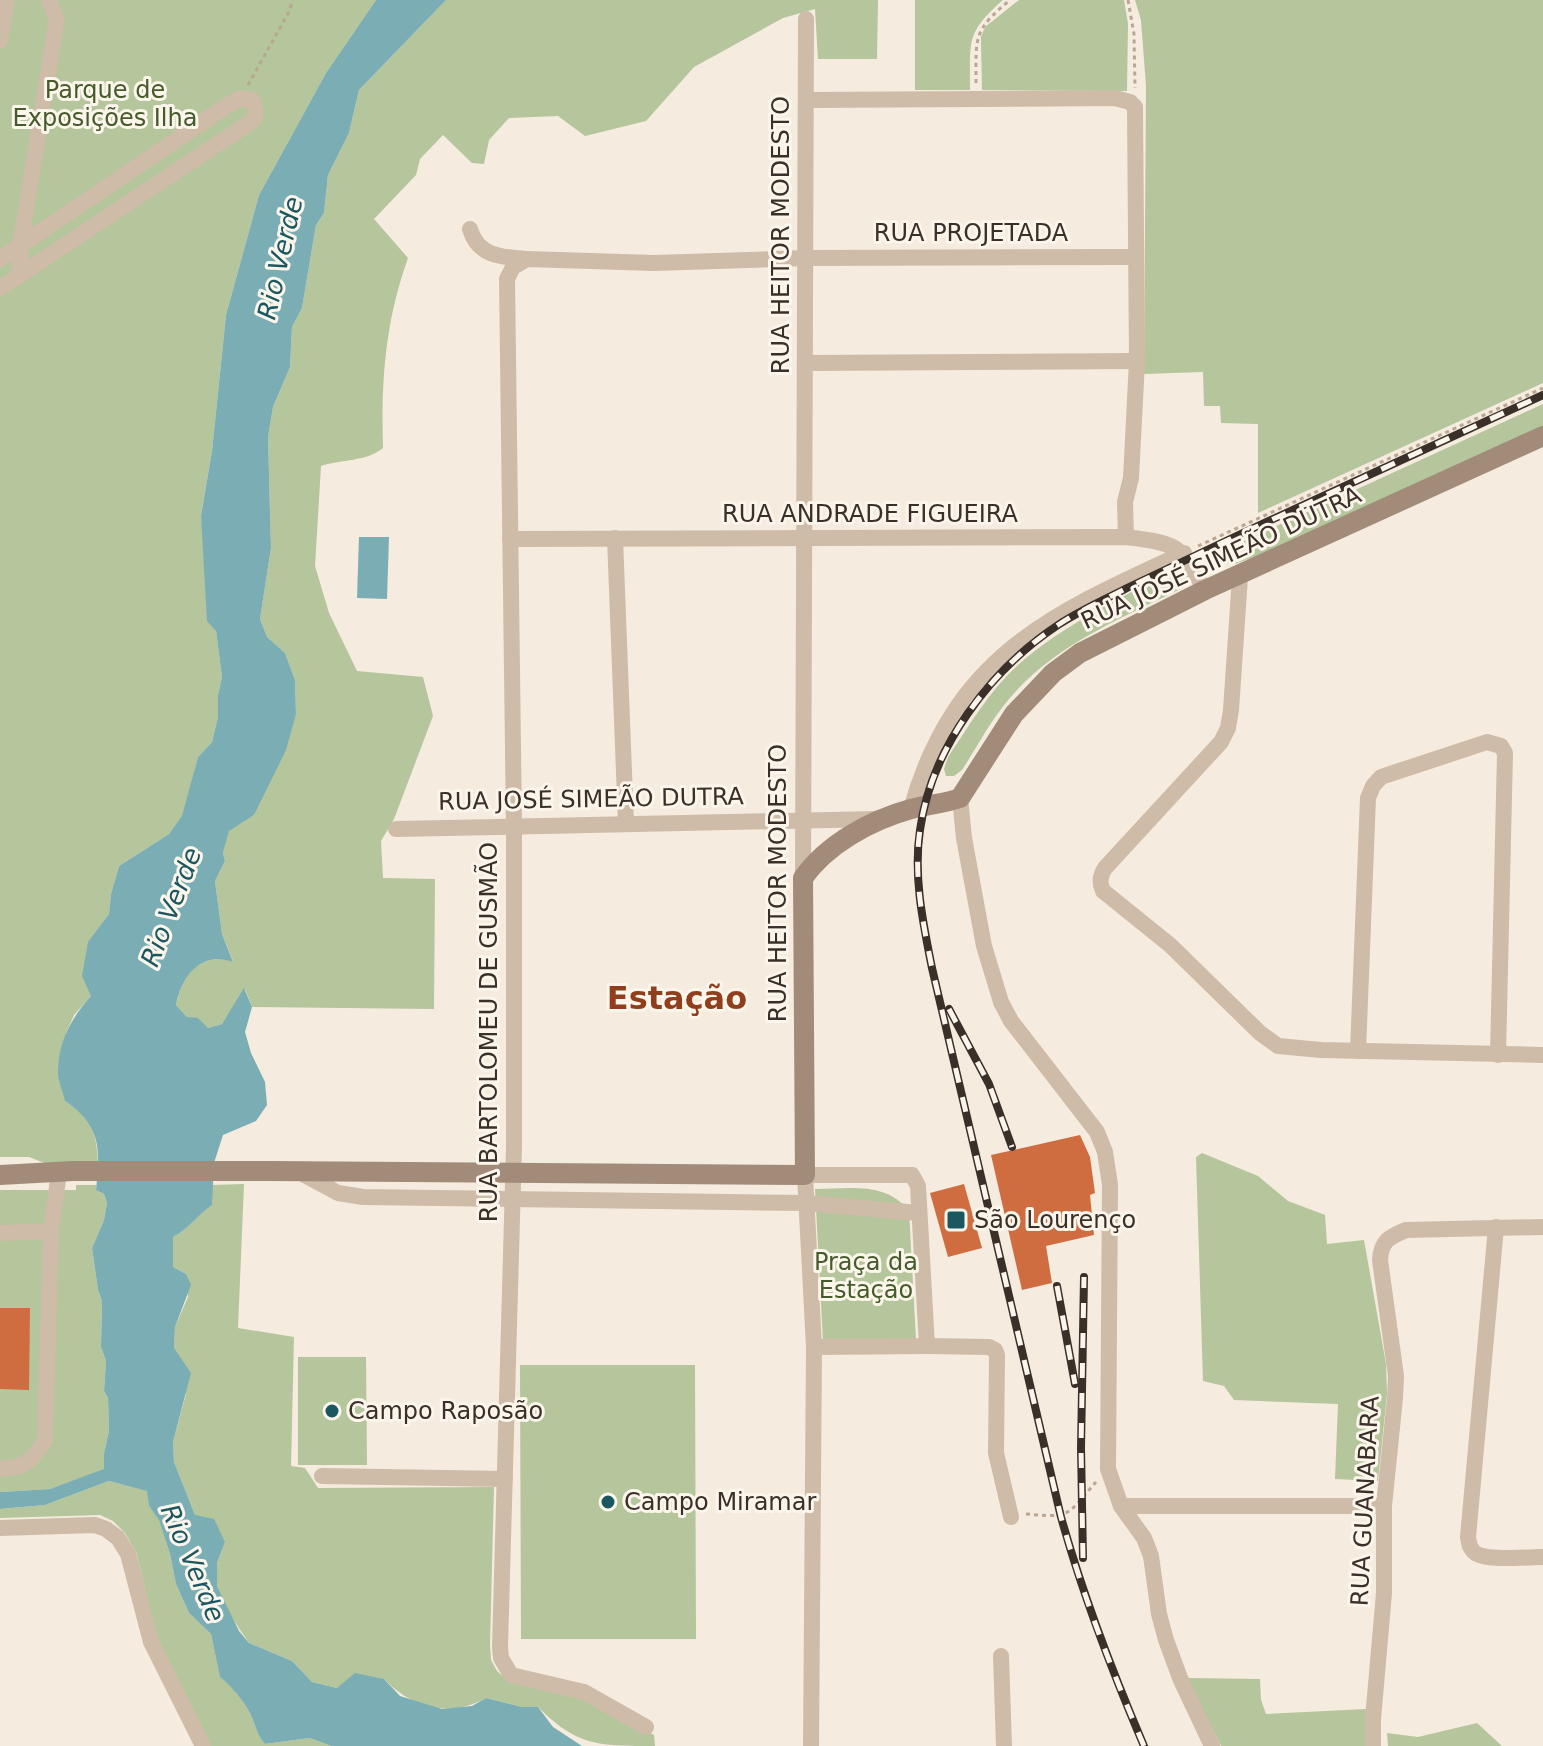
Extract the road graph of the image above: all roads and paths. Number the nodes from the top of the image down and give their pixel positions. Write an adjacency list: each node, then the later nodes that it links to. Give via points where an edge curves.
1 (7, 0): 7 (street)
2 (49, 0): 13 (street, via 55,31)
3 (294, 0): 8 (path)
4 (1010, 0): 9 (path, via 980,28)
5 (1128, 0): 11 (path)
6 (806, 19): 10 (street, RUA HEITOR MODESTO)
7 (0, 41)
8 (240, 98): 13 (street); 18 (street, via 255,105 248,124)
9 (976, 98): 10 (street); 11 (street, via 1115,98)
10 (807, 100): 15 (street, RUA HEITOR MODESTO)
11 (1135, 107): 14 (street)
12 (470, 229): 17 (street, via 474,241 493,257)
13 (20, 246): 16 (street); 18 (street)
14 (1136, 257): 15 (street, RUA PROJETADA); 20 (street)
15 (806, 258): 17 (street, via 654,263); 21 (street, RUA HEITOR MODESTO)
16 (0, 259)
17 (527, 259): 27 (street, RUA BARTOLOMEU DE GUSMÃO, via 513,267 507,279)
18 (20, 275): 19 (street)
19 (0, 288)
20 (1137, 361): 21 (street); 24 (street)
21 (807, 363): 26 (street, RUA HEITOR MODESTO)
22 (1543, 388): 28 (path)
23 (1543, 436): 29 (main road, RUA JOSÉ SIMEÃO DUTRA)
24 (1126, 537): 26 (street, RUA ANDRADE FIGUEIRA); 28 (street, RUA ANDRADE FIGUEIRA)
25 (615, 538): 26 (street, RUA ANDRADE FIGUEIRA); 27 (street, RUA ANDRADE FIGUEIRA); 35 (street)
26 (805, 538): 34 (street, RUA HEITOR MODESTO)
27 (510, 539): 36 (street, RUA BARTOLOMEU DE GUSMÃO)
28 (1184, 553): 30 (street); 32 (street, via 1047,621 986,671 931,750)
29 (1240, 577): 30 (main road, RUA JOSÉ SIMEÃO DUTRA); 39 (street, via 1228,728 1105,868 1100,884 1278,1046)
30 (1205, 590): 31 (main road, RUA JOSÉ SIMEÃO DUTRA, via 1113,634 1053,673 1014,714)
31 (960, 798): 32 (main road, RUA JOSÉ SIMEÃO DUTRA); 57 (street, via 984,946 1001,1002 1097,1132 1105,1152 1110,1185)
32 (911, 809): 33 (main road, RUA JOSÉ SIMEÃO DUTRA)
33 (883, 819): 34 (street, RUA JOSÉ SIMEÃO DUTRA); 38 (main road, RUA JOSÉ SIMEÃO DUTRA, via 844,840)
34 (804, 821): 35 (street, RUA JOSÉ SIMEÃO DUTRA); 38 (street, RUA HEITOR MODESTO)
35 (626, 824): 36 (street, RUA JOSÉ SIMEÃO DUTRA)
36 (514, 827): 37 (street, RUA JOSÉ SIMEÃO DUTRA); 44 (street, RUA BARTOLOMEU DE GUSMÃO)
37 (396, 829)
38 (803, 878): 46 (main road, RUA HEITOR MODESTO)
39 (1358, 1051): 40 (street); 40 (street, via 1368,798 1373,786 1381,777 1487,742 1505,753)
40 (1498, 1055): 41 (street)
41 (1543, 1055)
42 (66, 1172): 43 (main road); 45 (main road); 52 (street)
43 (299, 1172): 44 (main road); 47 (street, via 338,1193 363,1197)
44 (513, 1174): 46 (main road); 47 (street, RUA BARTOLOMEU DE GUSMÃO)
45 (0, 1175)
46 (805, 1175): 48 (street, RUA HEITOR MODESTO); 49 (street, via 911,1175 918,1186)
47 (513, 1199): 48 (street); 59 (street, RUA BARTOLOMEU DE GUSMÃO)
48 (806, 1203): 49 (street); 55 (street, RUA HEITOR MODESTO)
49 (919, 1213): 54 (street)
50 (1496, 1227): 51 (street); 61 (street, RUA GUANABARA, via 1406,1230 1388,1237 1381,1247 1396,1376); 64 (street, via 1468,1537 1477,1554)
51 (1543, 1227)
52 (51, 1231): 53 (street); 56 (street, via 45,1440 21,1468)
53 (0, 1233)
54 (927, 1346): 55 (street); 62 (street, via 995,1350 996,1453)
55 (814, 1347): 68 (street, RUA HEITOR MODESTO)
56 (0, 1469)
57 (1108, 1469): 60 (street); 62 (path, via 1061,1517)
58 (322, 1476): 59 (street)
59 (505, 1479): 66 (street, RUA BARTOLOMEU DE GUSMÃO, via 500,1647 505,1668 511,1675 584,1692)
60 (1121, 1506): 61 (street); 70 (street, via 1148,1547 1166,1640)
61 (1384, 1506): 71 (street, RUA GUANABARA)
62 (1011, 1517)
63 (0, 1528): 67 (street, via 82,1524 106,1529 118,1538 128,1554 151,1642)
64 (1543, 1557)
65 (1001, 1656): 69 (street)
66 (646, 1727)
67 (203, 1746)
68 (811, 1746)
69 (1004, 1746)
70 (1212, 1746)
71 (1373, 1746)

